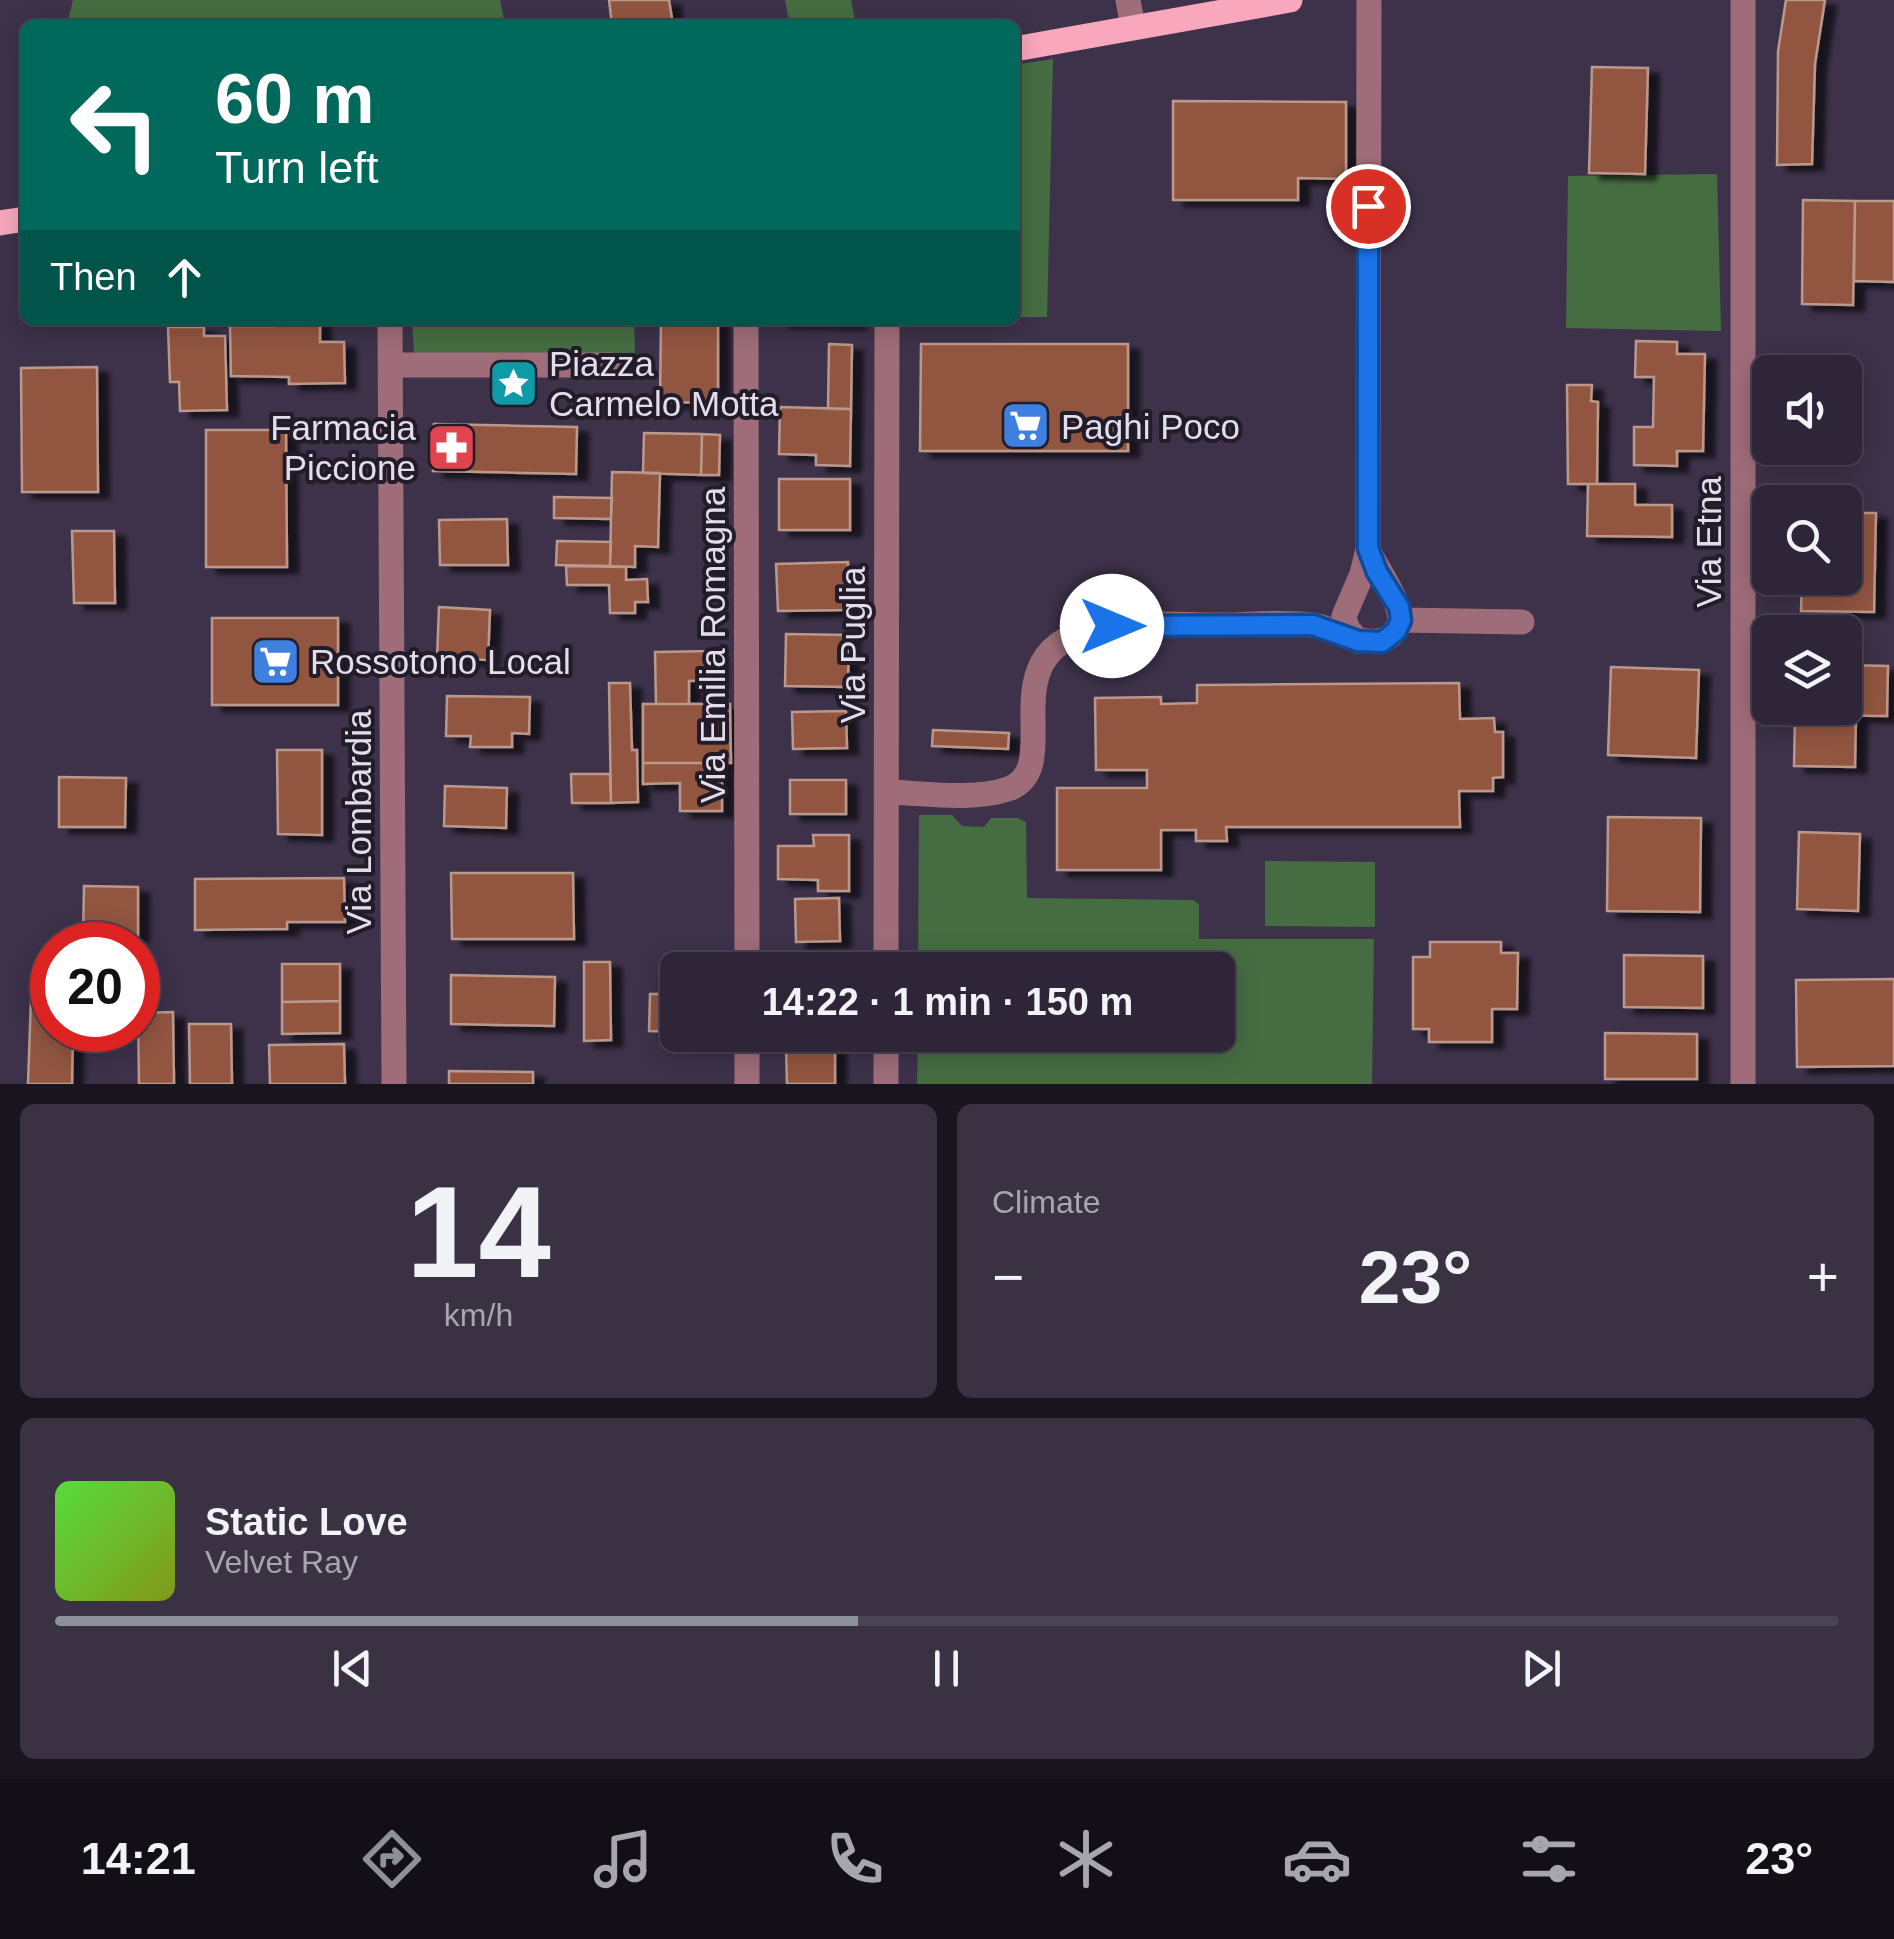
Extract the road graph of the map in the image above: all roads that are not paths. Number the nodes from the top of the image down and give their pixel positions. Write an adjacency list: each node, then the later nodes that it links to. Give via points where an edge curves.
1 (1128, 0): 5 (street)
2 (1290, 0): 5 (main road)
3 (1368, 0): 12 (street)
4 (1743, 0): 26 (street, Via Etna)
5 (1133, 28): 6 (main road)
6 (1020, 48)
7 (390, 325): 10 (street, Via Lombardia)
8 (746, 325): 19 (street, Via Emilia Romagna)
9 (887, 325): 18 (street, Via Puglia)
10 (392, 365): 11 (street); 23 (street, Via Lombardia)
11 (611, 365)
12 (1368, 548): 13 (street); 14 (street)
13 (1348, 600): 16 (street); 17 (street, via 1346,628)
14 (1401, 620): 15 (street); 17 (street, via 1382,642)
15 (1522, 622)
16 (1313, 625): 17 (street); 18 (street, via 1112,626 1078,635 1048,653 1037,670 1033,764 1024,778 1010,788 976,794)
17 (1358, 641)
18 (886, 792): 20 (street, Via Puglia)
19 (747, 952)
20 (886, 952)
21 (748, 1052): 24 (street)
22 (886, 1052): 25 (street)
23 (394, 1084)
24 (748, 1084)
25 (886, 1084)
26 (1743, 1084)

